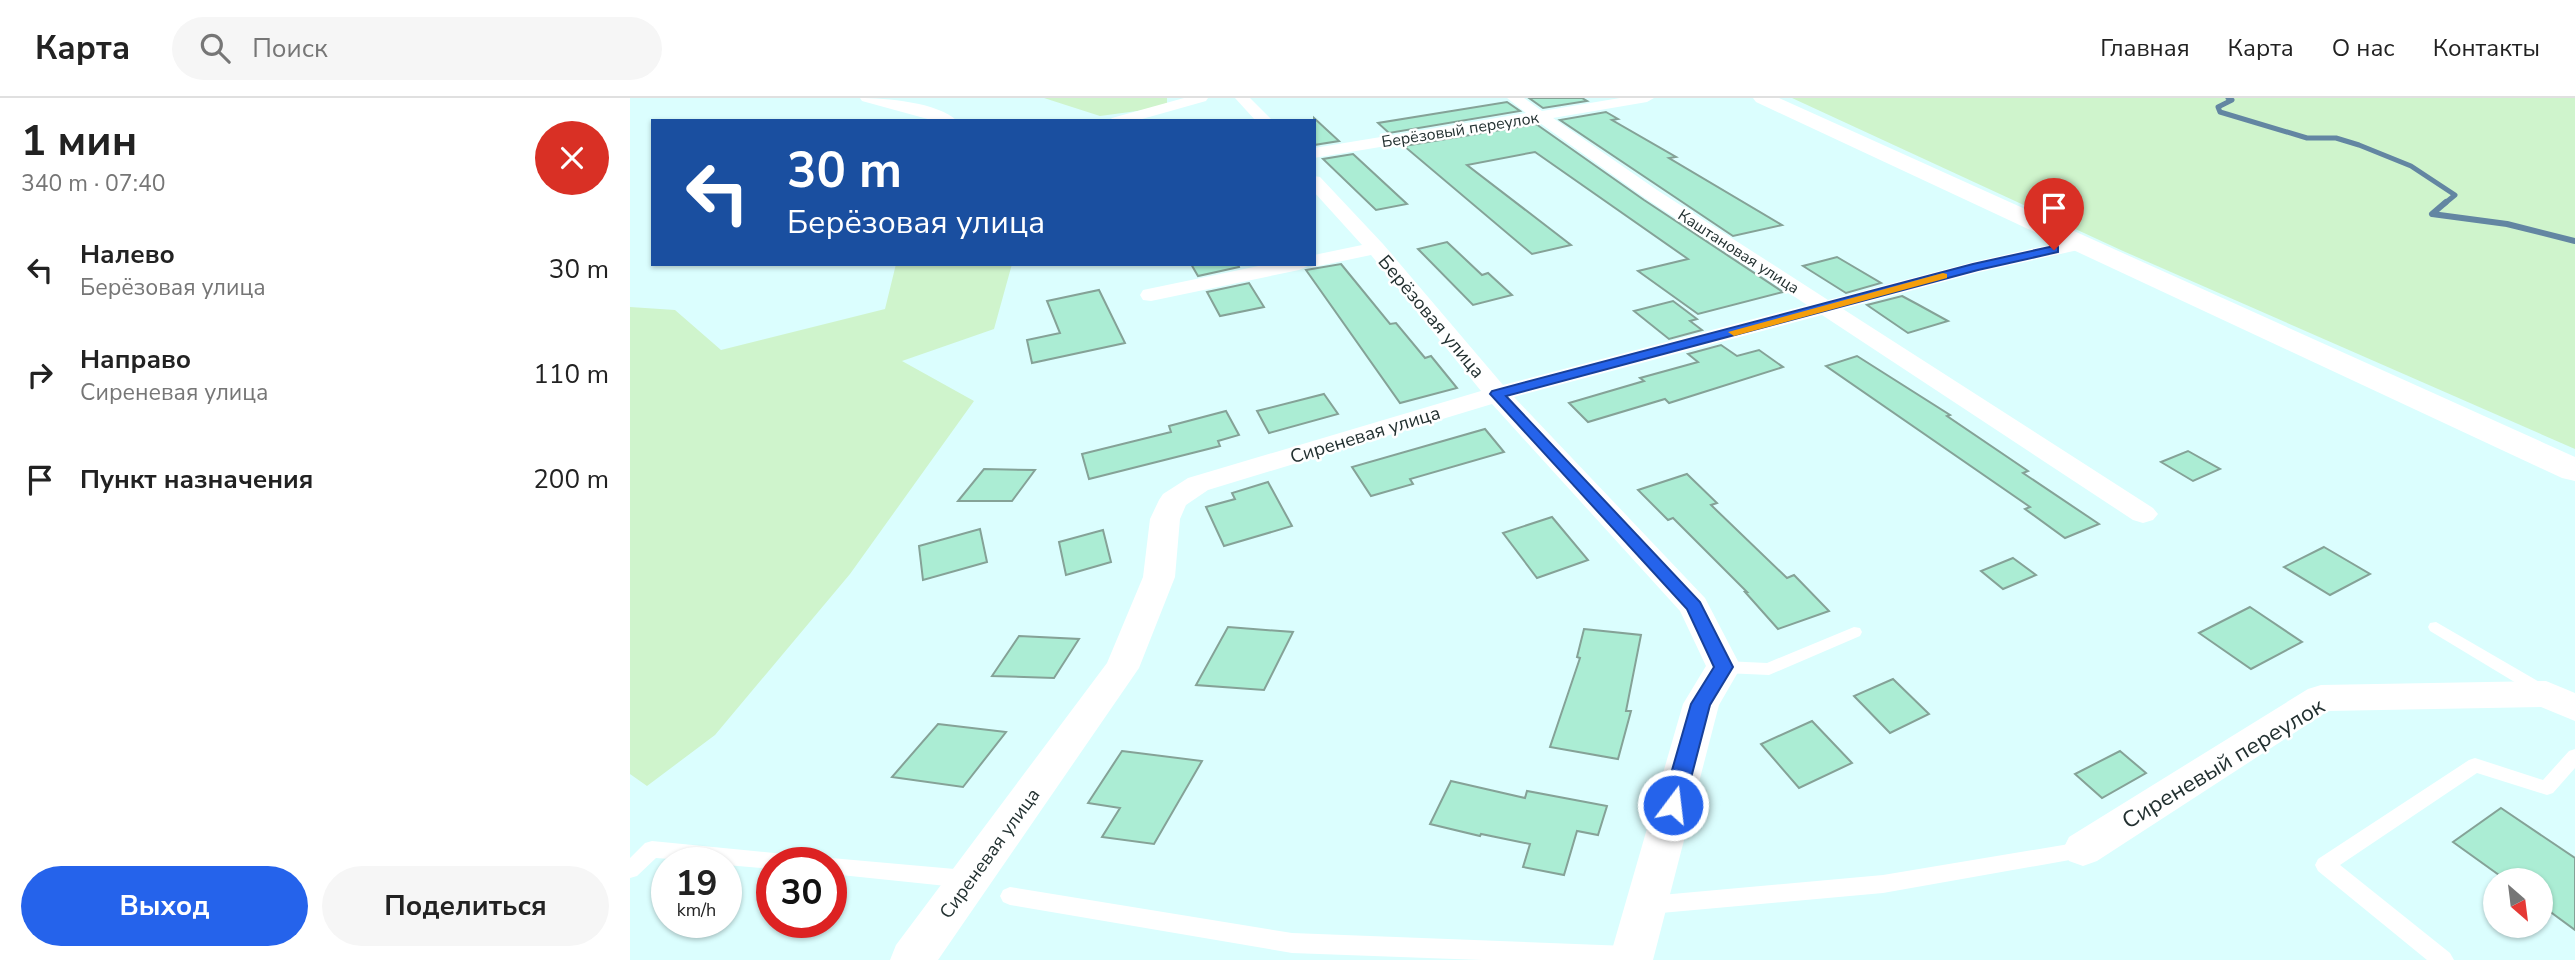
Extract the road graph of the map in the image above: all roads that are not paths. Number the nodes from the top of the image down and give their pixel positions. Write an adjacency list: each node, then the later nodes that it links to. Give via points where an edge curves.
1 (867, 98): 8 (street)
2 (1201, 98): 9 (street)
3 (1242, 98): 10 (street)
4 (1514, 98): 7 (street, Каштановая улица)
5 (1647, 98): 7 (street, Берёзовый переулок)
6 (1763, 98): 13 (main road)
7 (1538, 116): 11 (street, Берёзовый переулок); 18 (street, Каштановая улица)
8 (944, 119)
9 (1124, 119)
10 (1263, 119)
11 (1316, 153)
12 (1316, 183): 14 (street, Берёзовая улица)
13 (2080, 244): 18 (street, Сиреневая улица); 20 (main road)
14 (1376, 248): 15 (street); 19 (street, Берёзовая улица)
15 (1316, 261)
16 (1289, 266): 17 (street)
17 (1151, 295)
18 (1825, 308): 19 (street, Сиреневая улица); 21 (street, Каштановая улица)
19 (1497, 394): 24 (street, Берёзовая улица, via 1694,606); 31 (street, Сиреневая улица, via 1198,484 1173,500 1165,519 1159,578 1122,668)
20 (2575, 470)
21 (2143, 514)
22 (2436, 627): 25 (lane)
23 (1854, 632): 24 (lane, via 1769,669)
24 (1724, 667): 33 (street, via 1701,704)
25 (2561, 701): 27 (street, Сиреневый переулок, via 2321,698)
26 (2575, 756): 36 (lane, via 2547,788 2475,765 2325,864)
27 (2083, 849): 33 (lane, via 1883,884)
28 (756, 859): 30 (lane, via 652,849)
29 (847, 868): 31 (lane)
30 (630, 870)
31 (970, 880): 35 (street, Сиреневая улица)
32 (1010, 897): 34 (lane, via 1292,943)
33 (1646, 906): 34 (street)
34 (1632, 958)
35 (912, 960)
36 (2443, 960)

